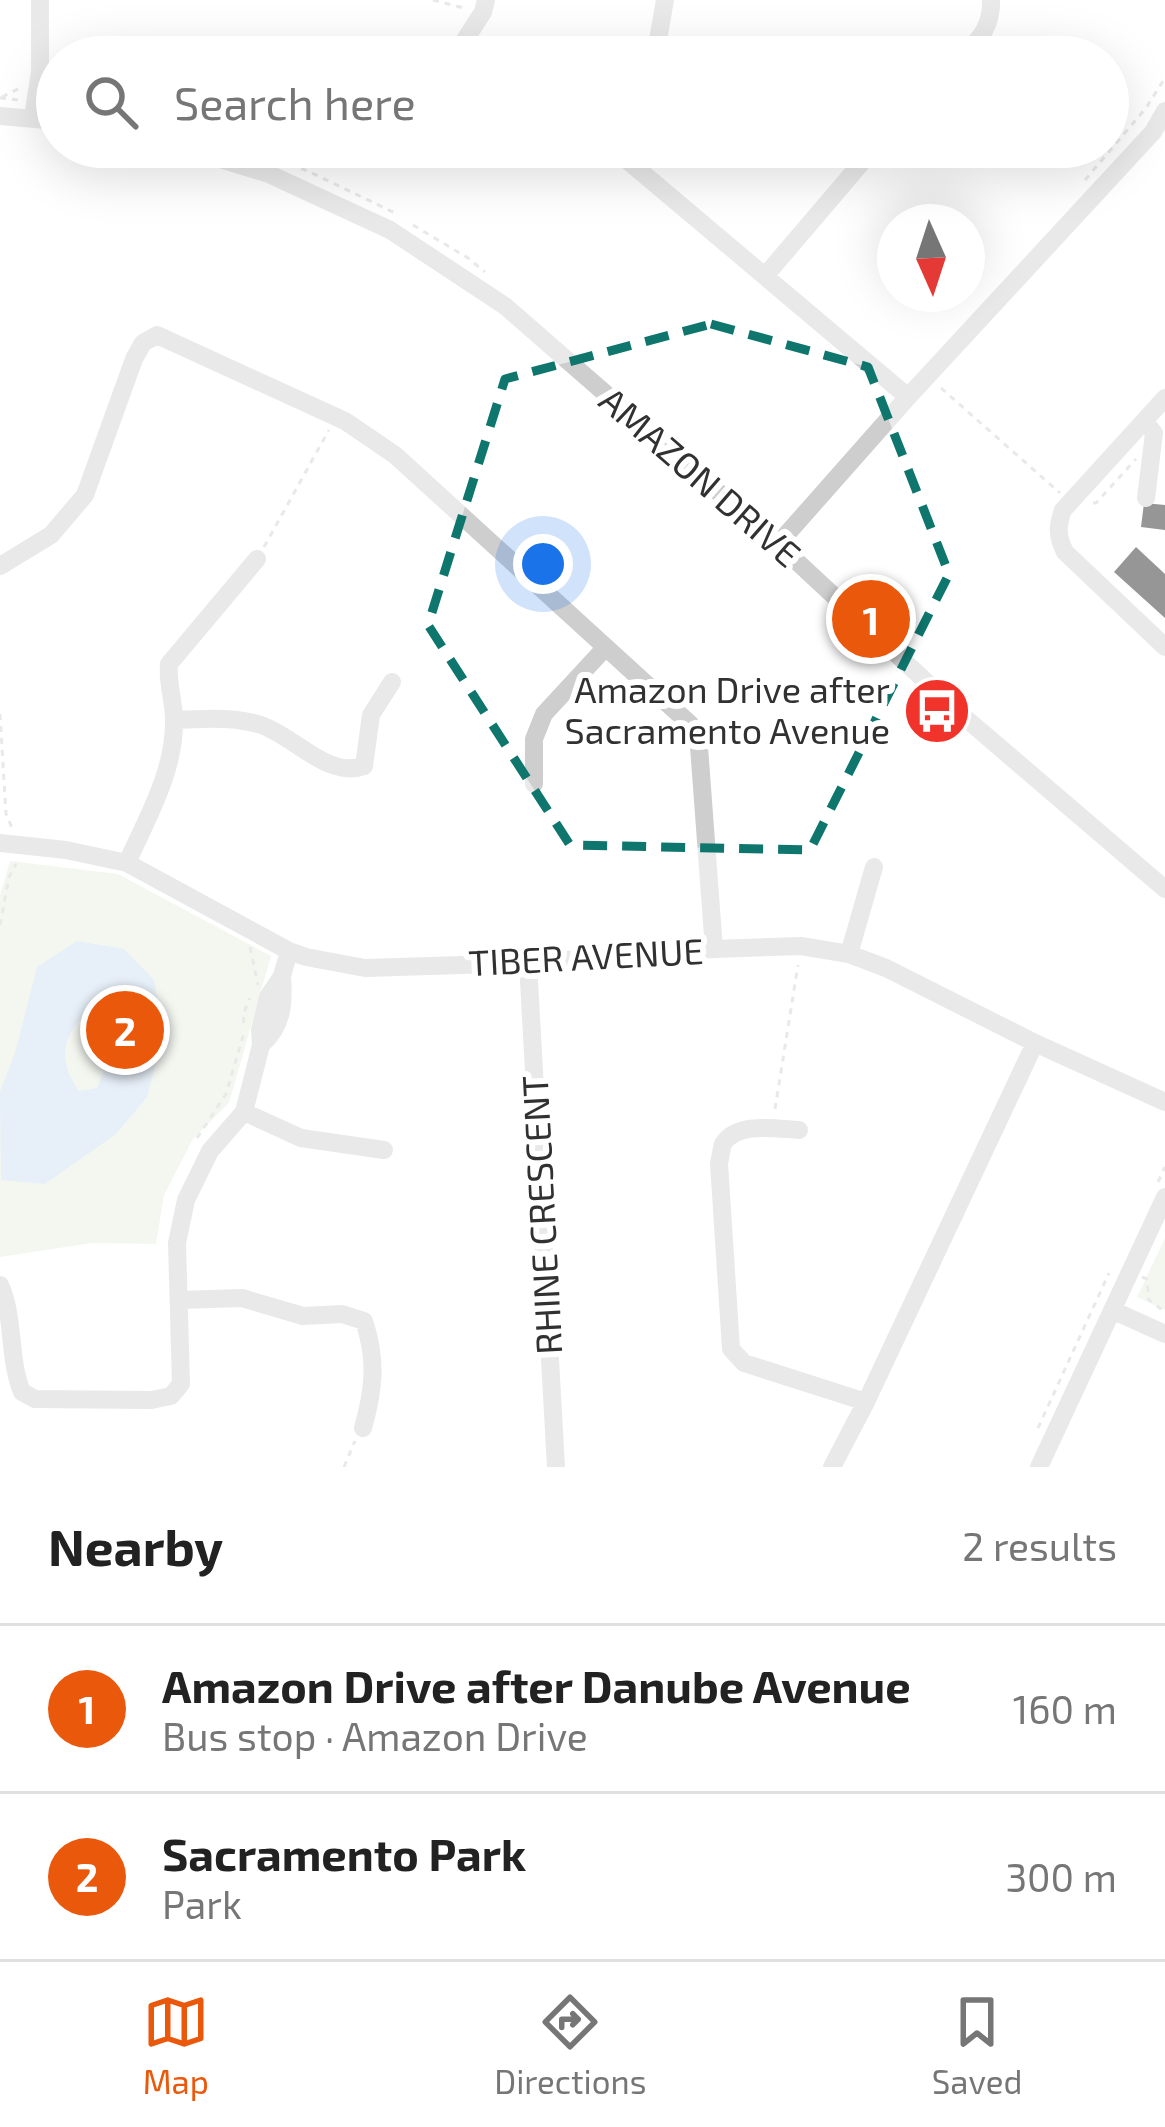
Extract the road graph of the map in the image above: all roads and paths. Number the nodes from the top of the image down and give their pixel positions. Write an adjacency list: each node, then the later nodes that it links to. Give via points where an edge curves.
1 (40, 0): 6 (street)
2 (433, 0): 5 (path)
3 (665, 0): 8 (street)
4 (991, 0): 9 (street)
5 (484, 6): 7 (street)
6 (40, 36)
7 (466, 36)
8 (659, 36)
9 (982, 36)
10 (1165, 77): 18 (path)
11 (36, 80): 12 (path)
12 (0, 98)
13 (36, 98): 16 (street)
14 (1165, 111): 19 (street)
15 (0, 116): 16 (street)
16 (33, 117): 17 (street)
17 (36, 118)
18 (1129, 128)
19 (1159, 137): 28 (street)
20 (250, 168): 36 (street, AMAZON DRIVE, via 390,230 505,306)
21 (301, 168): 26 (path, via 389,210)
22 (636, 168): 27 (street)
23 (857, 168): 27 (street)
24 (1095, 168): 25 (path)
25 (1080, 186)
26 (484, 272)
27 (766, 276): 29 (street)
28 (928, 376): 29 (street); 35 (path)
29 (908, 397): 36 (street)
30 (1165, 398): 32 (street)
31 (336, 417): 37 (path); 38 (street, via 157,335 134,358 85,495 51,535); 40 (street, via 394,455)
32 (1144, 421): 34 (street, via 1154,433); 35 (street)
33 (1138, 457): 35 (path, via 1096,503)
34 (1146, 497)
35 (1074, 498): 39 (street, via 1057,526 1065,552)
36 (778, 544): 48 (street, AMAZON DRIVE)
37 (257, 559): 43 (street, via 169,664)
38 (0, 566)
39 (1165, 647)
40 (604, 648): 44 (street, via 544,714 534,739); 52 (street, via 690,724 700,747)
41 (392, 682): 43 (street, via 371,715 364,766 349,771 266,726)
42 (0, 714): 45 (path, via 6,814 22,834)
43 (174, 720): 46 (street, via 166,773)
44 (534, 784)
45 (10, 844): 46 (street, TIBER AVENUE); 49 (path, via 19,855)
46 (128, 863): 50 (street, TIBER AVENUE)
47 (874, 867): 54 (street)
48 (1165, 890)
49 (0, 925)
50 (253, 932): 53 (street, TIBER AVENUE); 61 (path, via 258,984 226,1094)
51 (801, 946): 52 (street, TIBER AVENUE); 54 (street, TIBER AVENUE); 59 (path)
52 (715, 950): 55 (street, TIBER AVENUE)
53 (289, 951): 55 (street, TIBER AVENUE, via 365,968); 58 (street, via 284,1004 261,1046)
54 (848, 954): 56 (street, TIBER AVENUE)
55 (528, 963): 73 (street, RHINE CRESCENT)
56 (1035, 1043): 57 (street, TIBER AVENUE); 70 (street)
57 (1165, 1102)
58 (244, 1112): 62 (street, via 301,1138); 66 (street, via 210,1151 186,1200 176,1243)
59 (771, 1129): 60 (street); 70 (street, via 736,1132 722,1145 731,1349 743,1364)
60 (799, 1130)
61 (197, 1147)
62 (384, 1150)
63 (1165, 1197): 64 (street)
64 (1130, 1272): 67 (street); 68 (path, via 1147,1279 1149,1300)
65 (0, 1285): 66 (street, via 16,1377 35,1399 171,1396 181,1384)
66 (180, 1300): 71 (street, via 242,1298 364,1322 374,1391)
67 (1112, 1310): 69 (street); 75 (street)
68 (1165, 1312)
69 (1165, 1334)
70 (866, 1402): 74 (street)
71 (363, 1428): 72 (path)
72 (344, 1467)
73 (556, 1467)
74 (832, 1467)
75 (1039, 1467)

